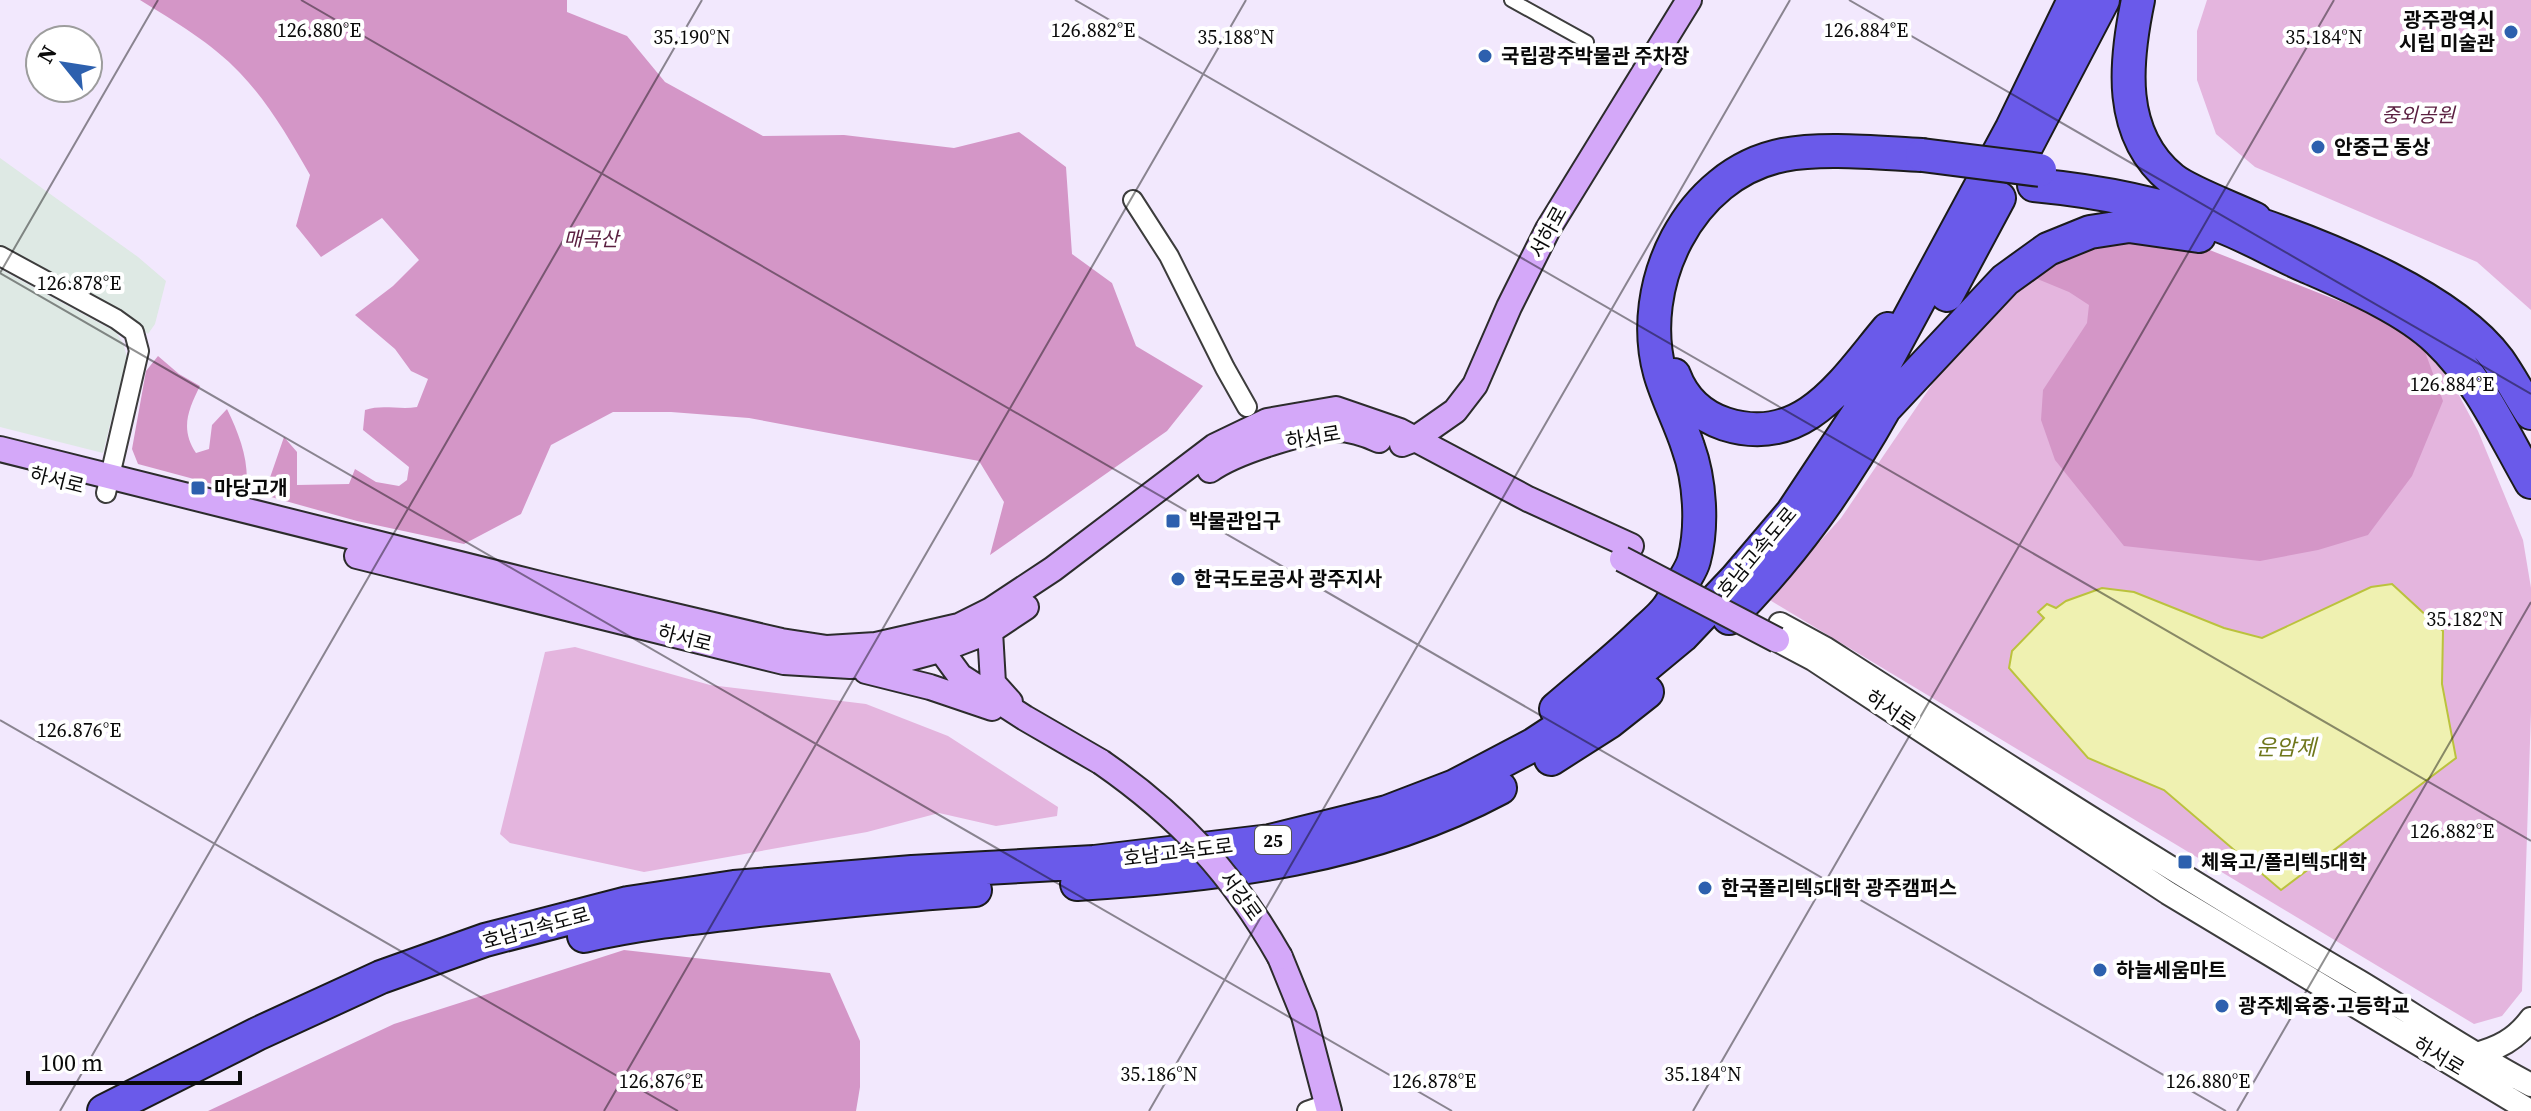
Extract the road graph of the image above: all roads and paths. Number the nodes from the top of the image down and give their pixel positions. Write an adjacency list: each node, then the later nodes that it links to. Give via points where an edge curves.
1 (1511, 0): 6 (street)
2 (1689, 0): 17 (main road, 서하로, via 1548,229 1475,385 1455,411)
3 (2074, 0): 13 (highway, 호남고속도로 / 25)
4 (2103, 0): 15 (highway, 호남고속도로 / 25)
5 (2138, 0): 10 (highway, via 2129,109 2144,149 2173,180)
6 (1587, 42)
7 (1920, 163): 8 (highway, bridge); 13 (highway, via 1778,171 1740,186 1715,206 1691,233 1668,286 1665,333 1675,378 1698,410 1729,425 1761,428 1804,419 1823,405); 27 (highway, via 1863,152 1782,155 1749,167 1697,209 1664,263 1653,331 1660,373 1697,486 1694,562 1668,609 1575,693 1502,746)
8 (2037, 178): 10 (highway, via 2112,180); 12 (highway, via 2220,225)
9 (1133, 200): 14 (street, via 1169,256)
10 (2284, 233): 16 (highway, via 2438,307 2497,359)
11 (0, 256): 21 (street, via 134,332 139,351)
12 (2296, 262): 15 (highway, via 2163,229 2129,226 2090,232 2048,249 2005,280); 20 (highway, via 2360,290 2436,338 2469,373)
13 (1933, 274): 27 (highway, 호남고속도로 / 25, via 1857,415 1792,513 1682,636 1618,689 1533,745 1455,786)
14 (1247, 407)
15 (1884, 409): 33 (highway, 호남고속도로 / 25, via 1798,543 1683,665 1609,722 1463,808 1352,847 1254,868 869,897 623,927 519,952 386,999)
16 (2531, 413)
17 (1405, 443): 22 (main road, 하서로, via 1336,429 1227,458); 23 (main road, 하서로, via 1528,499); 24 (main road, 하서로, via 1400,431 1336,409 1267,421 1215,446 1053,569)
18 (0, 449): 21 (main road, 하서로)
19 (0, 466): 21 (main road, 하서로)
20 (2531, 482)
21 (108, 485): 24 (main road, 하서로, via 781,641 827,648); 25 (main road, 하서로, via 784,662)
22 (990, 631): 24 (main road, 하서로); 26 (main road, via 993,683)
23 (1779, 632): 29 (street, 하서로, via 1826,649); 34 (street, 하서로, via 2168,893)
24 (934, 642): 25 (main road, 하서로, via 888,664); 26 (main road, 서강로, via 960,676)
25 (850, 666): 26 (main road, 서강로)
26 (1025, 718): 31 (main road, 서강로, bridge, via 1101,762 1172,817 1255,913 1304,1016)
27 (1335, 825): 32 (highway, 호남고속도로 / 25, via 1270,841 1094,862 734,887 628,903 485,940 381,977)
28 (2531, 1019): 29 (street, via 2498,1049)
29 (2473, 1055): 30 (street, 하서로)
30 (2531, 1085)
31 (1321, 1109)
32 (104, 1111)
33 (153, 1111)
34 (2530, 1111)

